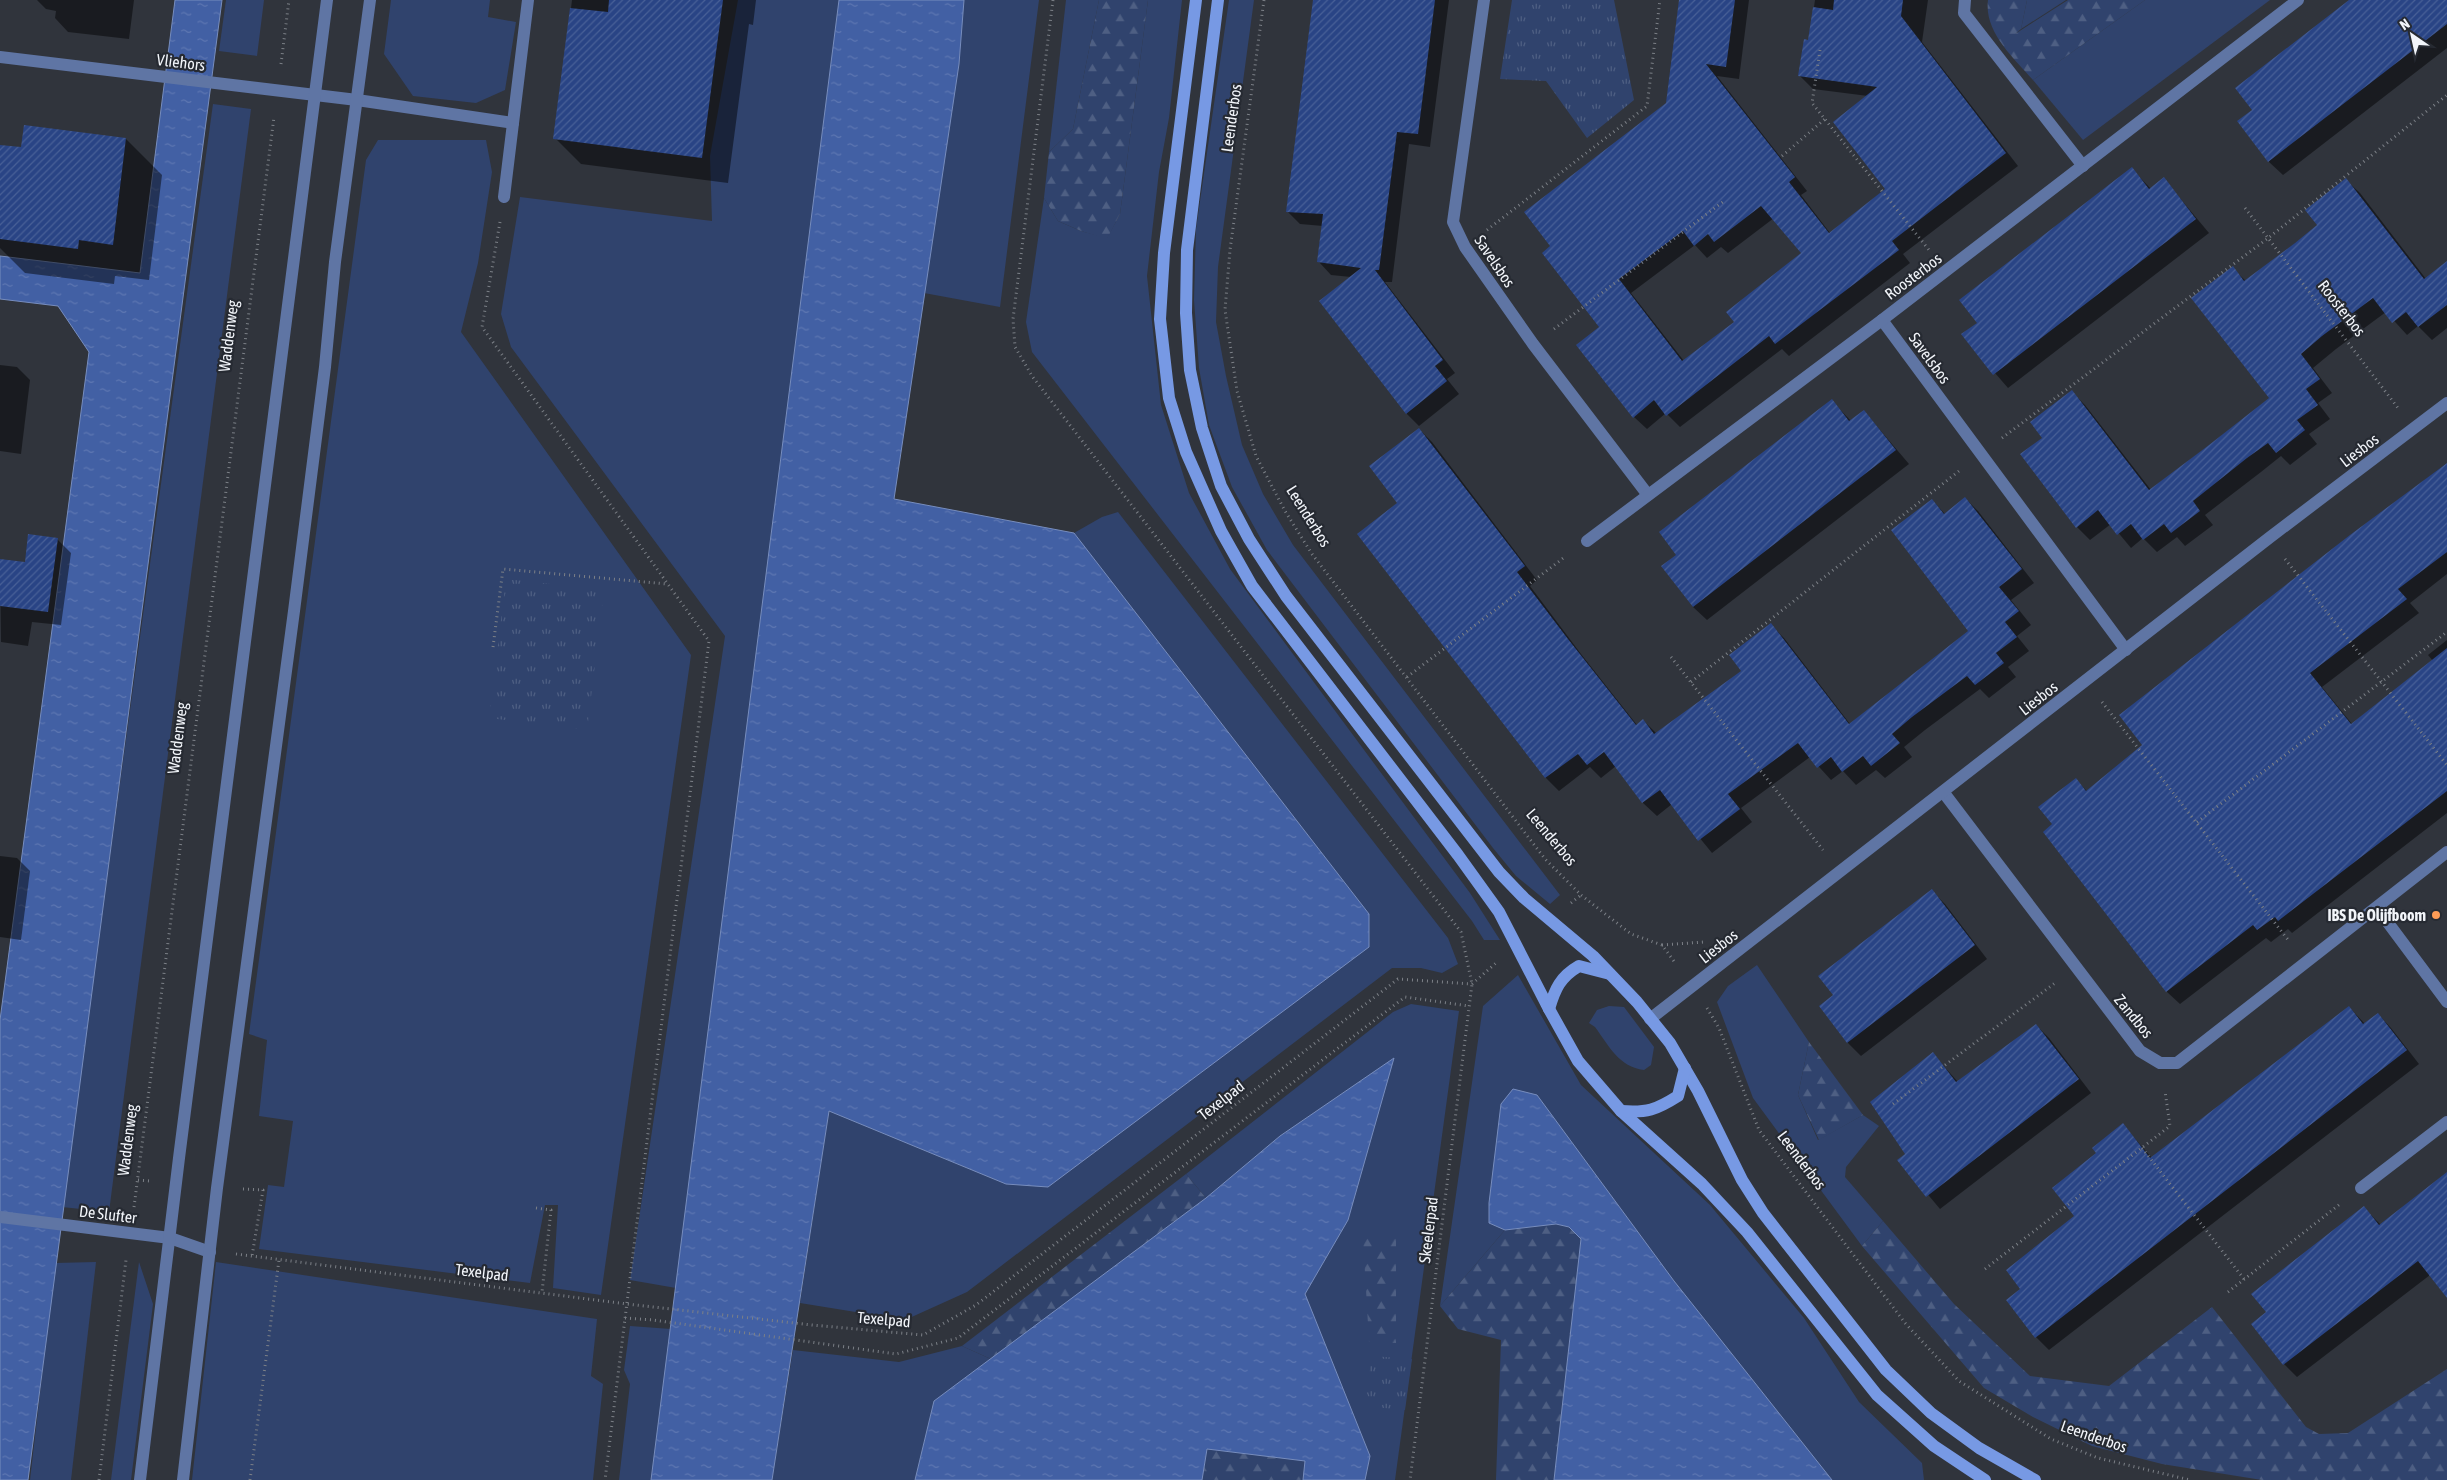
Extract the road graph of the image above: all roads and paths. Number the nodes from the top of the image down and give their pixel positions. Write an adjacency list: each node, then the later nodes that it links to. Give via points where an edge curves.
1 (289, 0): 14 (path, Waddenweg)
2 (327, 0): 15 (street)
3 (370, 0): 17 (street)
4 (528, 0): 19 (street)
5 (1196, 0): 58 (main road, via 1164,253 1160,319 1169,398 1186,452 1221,531 1252,586 1498,912)
6 (1218, 0): 53 (main road, Leenderbos, via 1187,250 1186,313 1190,370 1202,428 1222,486 1249,539 1286,596 1499,872)
7 (1264, 0): 41 (path, Leenderbos, via 1230,250 1225,310 1238,392 1256,456 1285,511 1312,554)
8 (1484, 0): 26 (street, Savelsbos, via 1453,222)
9 (1660, 0): 26 (path, via 1647,106)
10 (1965, 0): 21 (street, via 1964,13)
11 (2298, 0): 21 (street, Roosterbos)
12 (1820, 50): 18 (path, via 1812,103)
13 (0, 57): 14 (street, Vliehors)
14 (277, 90): 15 (street, Vliehors); 69 (path, Waddenweg)
15 (315, 95): 17 (street, Vliehors); 70 (street)
16 (2447, 95): 25 (path)
17 (357, 100): 19 (street, Vliehors); 71 (street)
18 (1825, 119): 20 (path); 27 (path)
19 (513, 123): 22 (street)
20 (1782, 156)
21 (2083, 166): 27 (street, Roosterbos)
22 (504, 197): 36 (path, via 482,328)
23 (1724, 201): 29 (path)
24 (2245, 208): 25 (path, Roosterbos)
25 (2267, 239): 31 (path, Roosterbos); 32 (path)
26 (1465, 247): 29 (street, Savelsbos)
27 (1946, 272): 28 (street, Roosterbos)
28 (1882, 320): 32 (street, Savelsbos); 33 (street)
29 (1533, 344): 33 (street, Savelsbos)
30 (2447, 403): 31 (street, Liesbos)
31 (2414, 428): 34 (street, Liesbos)
32 (1981, 454): 39 (street, Savelsbos); 43 (path)
33 (1648, 495): 35 (street)
34 (2269, 538): 39 (street, Liesbos); 44 (path)
35 (1586, 541): 41 (path)
36 (668, 584): 38 (path, via 503,569); 77 (path, via 709,641)
37 (2447, 632): 44 (path)
38 (493, 647)
39 (2126, 650): 42 (street, Liesbos)
40 (1671, 657): 43 (path)
41 (1407, 677): 55 (path, Leenderbos, via 1545,859 1582,895 1631,934 1662,946)
42 (2086, 681): 46 (street, Liesbos); 47 (path)
43 (1691, 682): 49 (path)
44 (2382, 682): 45 (path); 47 (path)
45 (2447, 765)
46 (1944, 793): 49 (street, Liesbos); 52 (street, Zandbos)
47 (2197, 822): 51 (path)
48 (2447, 852): 50 (street)
49 (1840, 872): 55 (street, Liesbos)
50 (2377, 908): 51 (street); 56 (street)
51 (2306, 964): 60 (street, via 2177,1063)
52 (2075, 967): 60 (street, Zandbos, via 2140,1051); 62 (path)
53 (1610, 974): 58 (main road, via 1579,966 1566,973 1556,985); 59 (main road, Leenderbos)
54 (1472, 984): 57 (path, Skeelerpad); 77 (path, Texelpad, via 1398,979 976,1305 923,1334)
55 (1694, 986): 59 (street, Liesbos); 87 (path, Leenderbos, via 1719,1028 1759,1130 1905,1323 1959,1381 2051,1439 2098,1458)
56 (2447, 1002)
57 (1469, 1006): 78 (path, via 1405,996 958,1338 896,1354); 84 (path, Skeelerpad)
58 (1548, 1009): 63 (main road, via 1578,1061)
59 (1650, 1019): 61 (main road, Leenderbos)
60 (2160, 1063): 65 (path, via 2170,1126)
61 (1685, 1068): 63 (main road, via 1678,1096 1656,1109 1640,1113); 86 (main road, Leenderbos, via 1742,1180 1763,1213 1886,1370 1931,1413 1979,1448)
62 (1894, 1104)
63 (1621, 1111): 85 (main road, via 1702,1184 1747,1232 1877,1395 1934,1446)
64 (2447, 1122): 66 (street)
65 (2142, 1148): 73 (path); 74 (path)
66 (2360, 1188): 74 (path)
67 (536, 1208): 75 (path, via 551,1210)
68 (0, 1218): 69 (street, De Slufter)
69 (129, 1234): 70 (street, De Slufter); 79 (path, Waddenweg)
70 (170, 1238): 71 (street, De Slufter); 80 (street)
71 (210, 1252): 72 (path, Texelpad); 81 (street)
72 (278, 1260): 75 (path, Texelpad); 82 (path)
73 (1985, 1268)
74 (2244, 1280): 76 (path)
75 (542, 1292): 77 (path, Texelpad)
76 (2228, 1292)
77 (627, 1304): 78 (path)
78 (625, 1318): 83 (path)
79 (99, 1480)
80 (140, 1480)
81 (183, 1480)
82 (250, 1480)
83 (605, 1480)
84 (1410, 1480)
85 (1983, 1480)
86 (2035, 1480)
87 (2190, 1480)

